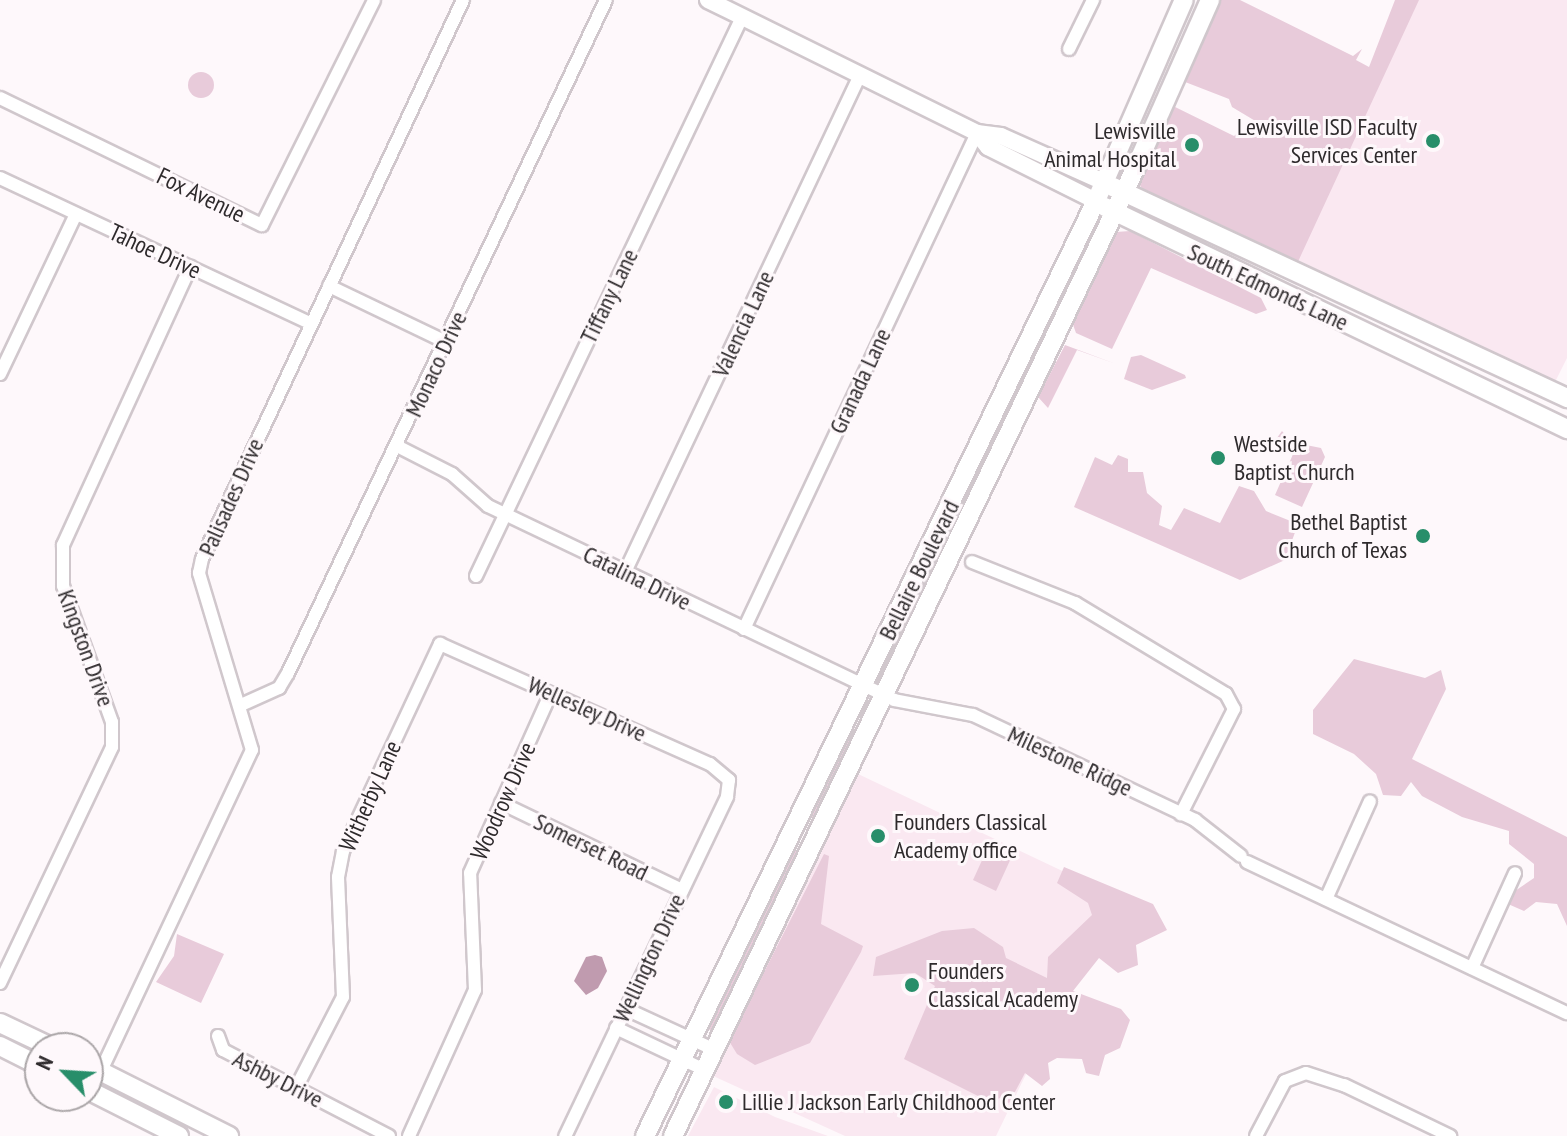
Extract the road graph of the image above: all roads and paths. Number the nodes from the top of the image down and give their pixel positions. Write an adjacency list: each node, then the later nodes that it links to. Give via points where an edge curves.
1 (374, 0): 11 (street, Fox Avenue, via 262,225)
2 (463, 0): 21 (street, Palisades Drive)
3 (606, 0): 25 (street, Monaco Drive)
4 (708, 0): 8 (street, South Edmonds Lane)
5 (1093, 0): 9 (street)
6 (1184, 0): 14 (main road, Bellaire Boulevard)
7 (1210, 0): 15 (main road, Bellaire Boulevard)
8 (742, 17): 10 (street, South Edmonds Lane); 33 (street, Tiffany Lane)
9 (1069, 49)
10 (860, 75): 12 (street, South Edmonds Lane); 35 (street, Valencia Lane)
11 (0, 98)
12 (977, 133): 14 (street, South Edmonds Lane, via 1001,136); 16 (street, South Edmonds Lane, via 988,147); 37 (street, Granada Lane)
13 (0, 178): 18 (street, Tahoe Drive)
14 (1104, 182): 15 (main road, South Edmonds Lane); 16 (main road, Bellaire Boulevard)
15 (1123, 193): 17 (main road, Bellaire Boulevard); 20 (main road, South Edmonds Lane)
16 (1096, 201): 17 (main road, South Edmonds Lane); 29 (main road, Bellaire Boulevard)
17 (1114, 213): 22 (main road, South Edmonds Lane); 30 (main road, Bellaire Boulevard)
18 (76, 214): 19 (street, Tahoe Drive); 27 (street)
19 (190, 267): 23 (street, Tahoe Drive); 53 (street, Kingston Drive, via 63,545 63,586 112,722 112,747)
20 (1297, 270): 22 (main road); 24 (main road, South Edmonds Lane)
21 (329, 286): 23 (street, Palisades Drive); 25 (street)
22 (1286, 295): 26 (main road, South Edmonds Lane)
23 (311, 324): 42 (street, Palisades Drive, via 212,532 199,573)
24 (1438, 337): 26 (main road); 28 (main road, South Edmonds Lane)
25 (446, 342): 32 (street, Monaco Drive)
26 (1427, 363): 31 (main road, South Edmonds Lane)
27 (0, 374)
28 (1567, 398)
29 (1001, 399): 30 (main road); 39 (main road, Bellaire Boulevard)
30 (1021, 408): 41 (main road, Bellaire Boulevard)
31 (1567, 429)
32 (397, 446): 33 (street, Catalina Drive, via 452,474); 42 (street, Monaco Drive, via 279,688)
33 (505, 514): 35 (street, Catalina Drive); 36 (street, Tiffany Lane)
34 (972, 562): 46 (street, via 1075,603 1226,694 1234,709)
35 (625, 572): 37 (street, Catalina Drive)
36 (476, 576)
37 (744, 629): 39 (street, Catalina Drive)
38 (440, 644): 40 (street, Wellesley Drive); 68 (street, Witherby Lane, via 343,851 338,877 343,997)
39 (863, 686): 41 (street, Catalina Drive); 47 (main road, Bellaire Boulevard)
40 (551, 693): 43 (street, Wellesley Drive, via 710,764); 45 (street, Woodrow Drive)
41 (886, 696): 46 (street, Milestone Ridge, via 973,715); 48 (main road, Bellaire Boulevard)
42 (241, 705): 63 (street, Palisades Drive, via 252,750)
43 (729, 780): 50 (street, Wellington Drive, via 727,797)
44 (1370, 801): 51 (street)
45 (501, 803): 50 (street, Somerset Road); 74 (street, Woodrow Drive, via 470,873 475,990)
46 (1181, 814): 51 (street, Milestone Ridge, via 1244,859)
47 (793, 828): 48 (main road); 60 (main road, Bellaire Boulevard)
48 (816, 840): 62 (main road, Bellaire Boulevard)
49 (1515, 873): 52 (street)
50 (682, 890): 54 (street, Wellington Drive)
51 (1326, 899): 52 (street, Milestone Ridge)
52 (1472, 968): 55 (street, Milestone Ridge)
53 (0, 983)
54 (626, 1009): 57 (street, Wellington Drive); 60 (street)
55 (1567, 1013)
56 (0, 1023): 58 (main road)
57 (616, 1028): 65 (street); 75 (street, Wellington Drive)
58 (24, 1034)
59 (218, 1036): 68 (street, Ashby Drive, via 223,1050)
60 (691, 1039): 62 (street); 65 (main road, Bellaire Boulevard)
61 (0, 1046): 64 (main road)
62 (715, 1050): 66 (main road, Bellaire Boulevard)
63 (104, 1051)
64 (24, 1058)
65 (681, 1059): 66 (street); 76 (main road, Bellaire Boulevard)
66 (705, 1070): 77 (main road, Bellaire Boulevard)
67 (104, 1074): 72 (main road)
68 (296, 1088): 73 (street, Ashby Drive)
69 (104, 1098): 71 (main road)
70 (1431, 1132): 78 (street, via 1344,1085 1306,1073 1285,1081); 79 (street)
71 (179, 1136)
72 (229, 1136)
73 (389, 1136)
74 (409, 1136)
75 (565, 1136)
76 (645, 1136)
77 (673, 1136)
78 (1256, 1136)
79 (1450, 1136)

